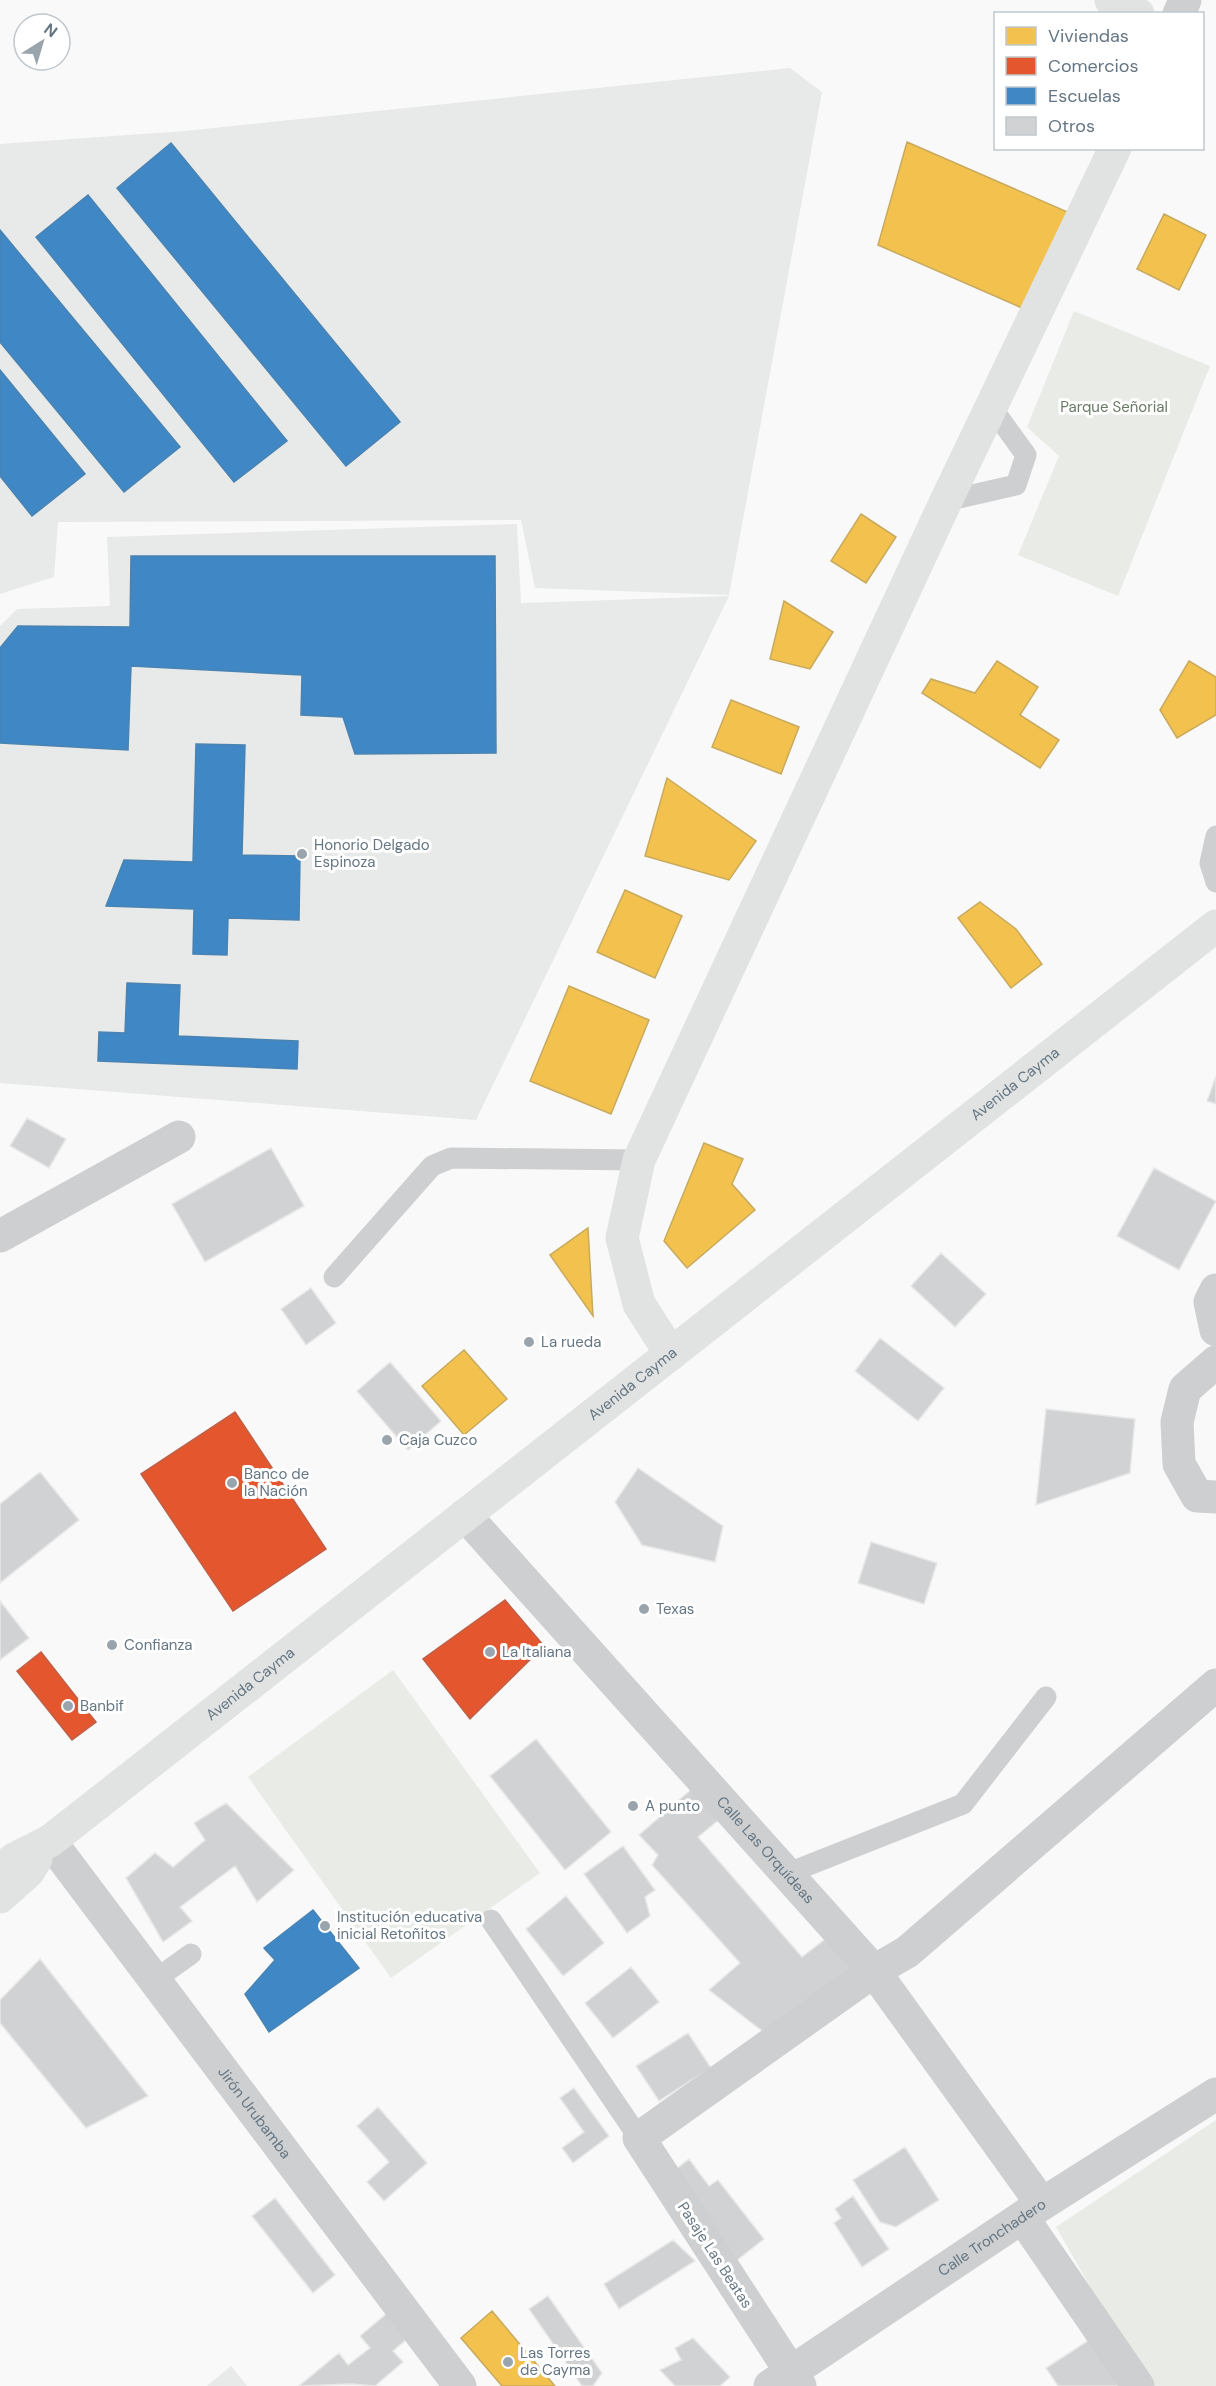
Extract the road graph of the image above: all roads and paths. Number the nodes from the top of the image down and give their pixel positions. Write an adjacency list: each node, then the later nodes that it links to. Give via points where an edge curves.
1 (1111, 0): 2 (main road)
2 (1134, 12)
3 (1114, 150): 4 (main road)
4 (992, 408): 5 (main road); 5 (lane, via 1026,455 1016,485)
5 (946, 501): 10 (main road)
6 (1216, 836): 7 (lane, via 1210,863)
7 (1216, 882)
8 (1216, 926): 15 (main road, Avenida Cayma)
9 (179, 1137): 11 (street)
10 (639, 1160): 12 (lane, via 442,1160 432,1166); 15 (main road, via 622,1238 639,1304)
11 (0, 1236)
12 (334, 1277)
13 (1216, 1290): 14 (street, via 1210,1302)
14 (1216, 1330)
15 (671, 1354): 18 (main road, Avenida Cayma)
16 (1216, 1362): 17 (street, via 1185,1389 1177,1422 1179,1464 1197,1496)
17 (1216, 1497)
18 (465, 1515): 21 (main road, Avenida Cayma); 23 (street, Calle Las Orquídeas)
19 (1216, 1685): 27 (street, via 906,1952)
20 (1046, 1697): 23 (lane, via 963,1804)
21 (50, 1841): 22 (main road, Avenida Cayma); 24 (main road, Avenida Cayma, via 28,1872); 28 (street, Jirón Urubamba)
22 (0, 1869)
23 (786, 1874): 27 (street, Calle Las Orquídeas)
24 (0, 1897)
25 (491, 1920): 30 (lane)
26 (191, 1954): 28 (lane)
27 (874, 1971): 30 (street); 31 (street, Calle Las Orquídeas)
28 (156, 1979): 33 (street, Jirón Urubamba)
29 (1216, 2094): 31 (street, Calle Tronchadero)
30 (639, 2138): 32 (street, Pasaje Las Beatas)
31 (1032, 2211): 32 (street, Calle Tronchadero); 34 (street, Calle Las Orquídeas)
32 (787, 2381)
33 (460, 2386)
34 (1138, 2386)

